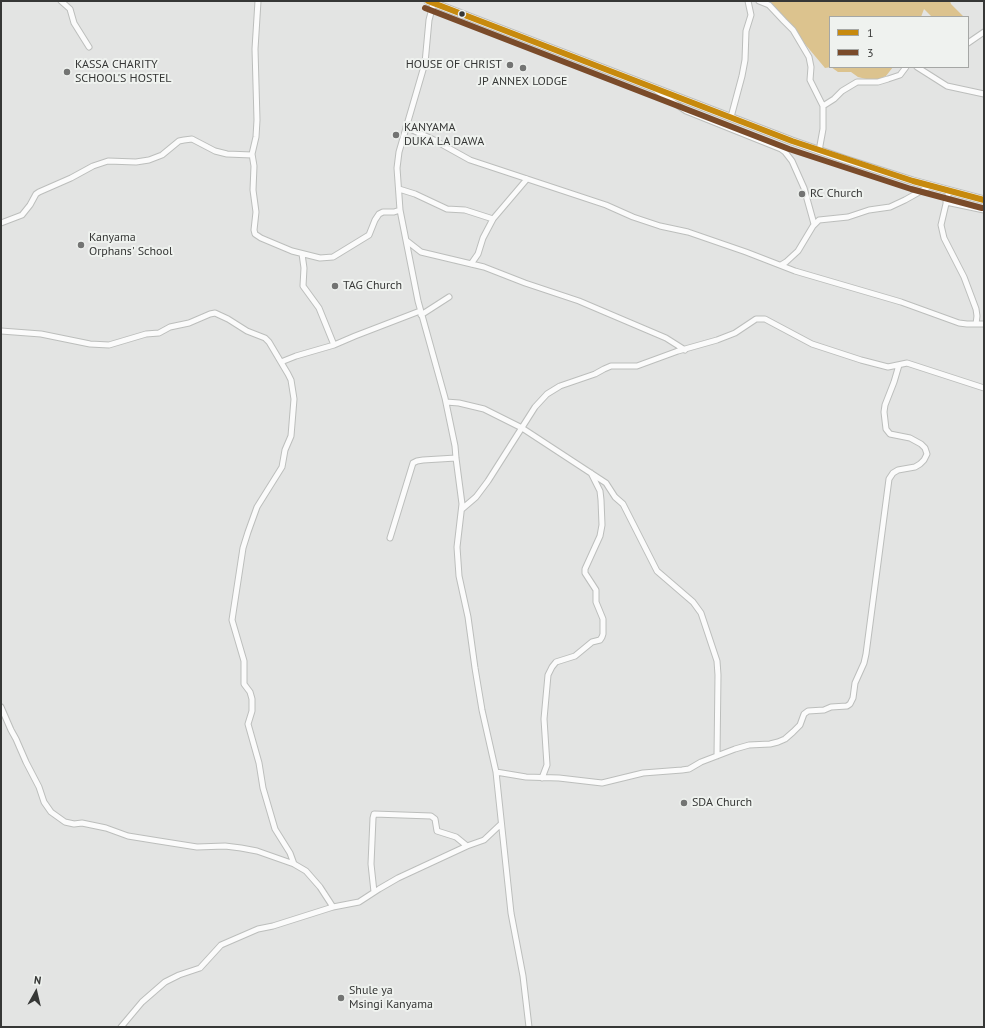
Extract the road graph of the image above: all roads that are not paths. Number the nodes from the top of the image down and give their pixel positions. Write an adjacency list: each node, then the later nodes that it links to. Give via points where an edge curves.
1 (61, 1): 8 (street, via 70,9 74,22)
2 (258, 1): 17 (street, via 255,49 257,120)
3 (748, 1): 14 (street, via 751,15 746,32 745,60)
4 (759, 1): 13 (street, via 767,3 793,30 811,64 810,83)
5 (432, 2): 11 (highway); 15 (street, via 425,63)
6 (984, 32): 7 (street)
7 (969, 42)
8 (89, 47)
9 (905, 68): 13 (street, via 900,75 878,82 857,82)
10 (919, 68): 12 (street, via 947,86)
11 (649, 86): 14 (highway); 28 (street, via 686,111 785,152 804,188)
12 (984, 94)
13 (823, 106): 16 (street, via 823,129)
14 (731, 117): 16 (highway)
15 (406, 127): 18 (street, via 470,160); 20 (street, via 397,168)
16 (819, 150): 19 (highway)
17 (252, 155): 27 (street, via 215,152 192,139 179,141 162,155 149,160 108,161 93,166 39,192 22,215); 30 (street, via 256,218 254,232 261,238)
18 (527, 179): 26 (street); 32 (street)
19 (930, 186): 21 (highway); 28 (street, via 890,207 848,217 823,219)
20 (399, 189): 24 (street); 26 (street, via 450,210 465,210)
21 (949, 191): 22 (highway); 23 (street)
22 (984, 200)
23 (946, 202): 25 (street); 35 (street, via 941,225 944,238 964,277 976,310)
24 (400, 210): 29 (street); 30 (street, via 380,213 369,235 337,256 320,258)
25 (984, 210)
26 (493, 219): 31 (street)
27 (1, 223)
28 (814, 224): 32 (street, via 798,251)
29 (407, 241): 31 (street, via 420,252); 34 (street)
30 (302, 254): 38 (street, via 303,286 319,308)
31 (471, 264): 39 (street, via 579,301 666,338)
32 (781, 265): 35 (street, via 959,323)
33 (449, 296): 34 (street)
34 (421, 313): 38 (street); 43 (street)
35 (976, 324): 36 (street)
36 (984, 324)
37 (1, 332): 40 (street, via 41,334 90,344 109,345 146,334 159,333 215,313 265,338)
38 (334, 345): 40 (street)
39 (685, 350): 41 (street, via 735,333 760,319 842,355 882,366); 44 (street, via 637,366 611,366 560,386 542,398)
40 (282, 362): 55 (street, via 291,380 294,399 291,436 282,467 257,507 248,532 243,548 232,620 244,661 244,684 252,699 248,724 263,788 275,829)
41 (899, 365): 42 (street, via 910,364); 50 (street, via 885,405 886,429 890,434 910,438 921,444 927,454 920,464 898,470 889,479 866,654 855,683 852,701 847,706 808,711 800,725 778,742 749,745)
42 (984, 388)
43 (446, 402): 44 (street, via 484,409); 45 (street)
44 (522, 428): 46 (street); 47 (street, via 476,497)
45 (456, 458): 47 (street); 48 (street, via 413,463)
46 (590, 472): 50 (street, via 606,484 623,504 657,571 693,602 701,613 717,661); 52 (street, via 600,491 602,525 585,573 596,590 596,602 603,619 603,634 600,640 592,642 575,656 556,662 548,675 544,719 547,765)
47 (462, 508): 51 (street, via 457,547 459,576 482,710)
48 (390, 538)
49 (1, 707): 55 (street, via 44,802 51,812 66,822 97,826 128,836 197,847 241,848)
50 (717, 756): 52 (street, via 689,769 643,773 606,782)
51 (496, 772): 52 (street); 53 (street)
52 (542, 778)
53 (501, 824): 54 (street, via 484,840); 59 (street)
54 (468, 846): 56 (street, via 398,878); 56 (street, via 456,837 437,831 435,819 431,816 374,814 371,864)
55 (294, 864): 57 (street, via 312,877)
56 (374, 892): 57 (street, via 358,902)
57 (333, 907): 58 (street, via 258,929 221,946 200,968 165,982 142,1002)
58 (120, 1027)
59 (529, 1027)

